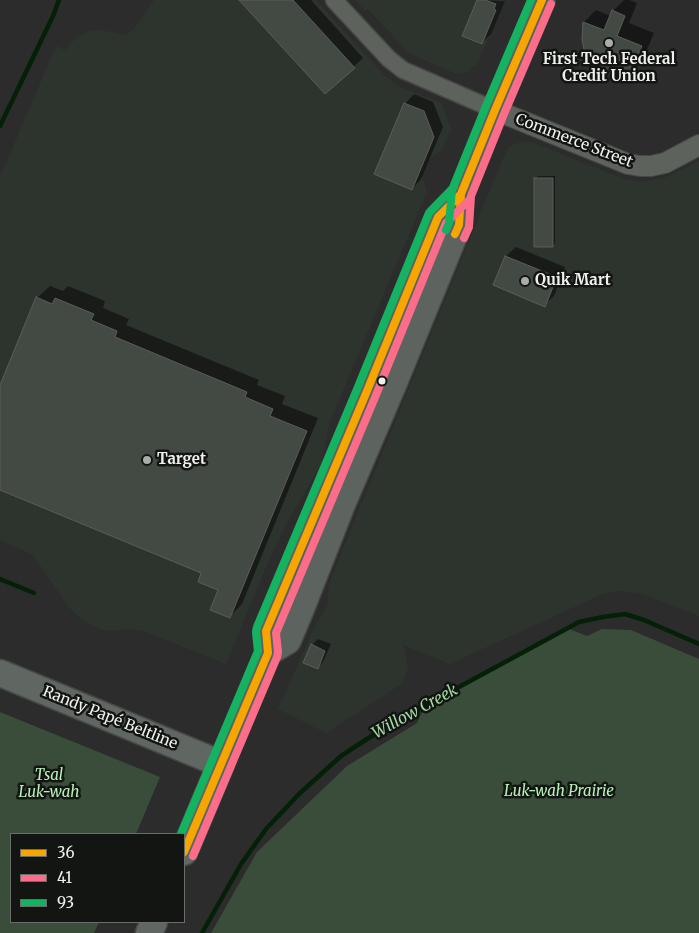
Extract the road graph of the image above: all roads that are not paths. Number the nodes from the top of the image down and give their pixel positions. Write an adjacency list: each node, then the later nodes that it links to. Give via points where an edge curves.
1 (334, 0): 3 (street, Commerce Street, via 402,70)
2 (542, 0): 3 (main road)
3 (495, 110): 4 (street, Commerce Street, via 628,164 651,166 665,163); 5 (main road)
4 (699, 145)
5 (461, 194): 6 (main road, via 438,217); 7 (main road, via 459,225)
6 (354, 421): 7 (main road, via 362,427 362,432 346,471); 8 (main road, via 266,631)
7 (351, 487): 8 (main road, via 288,641)
8 (268, 654): 10 (main road)
9 (0, 673): 10 (highway, Randy Papé Beltline)
10 (221, 764): 11 (highway)
11 (185, 850)

